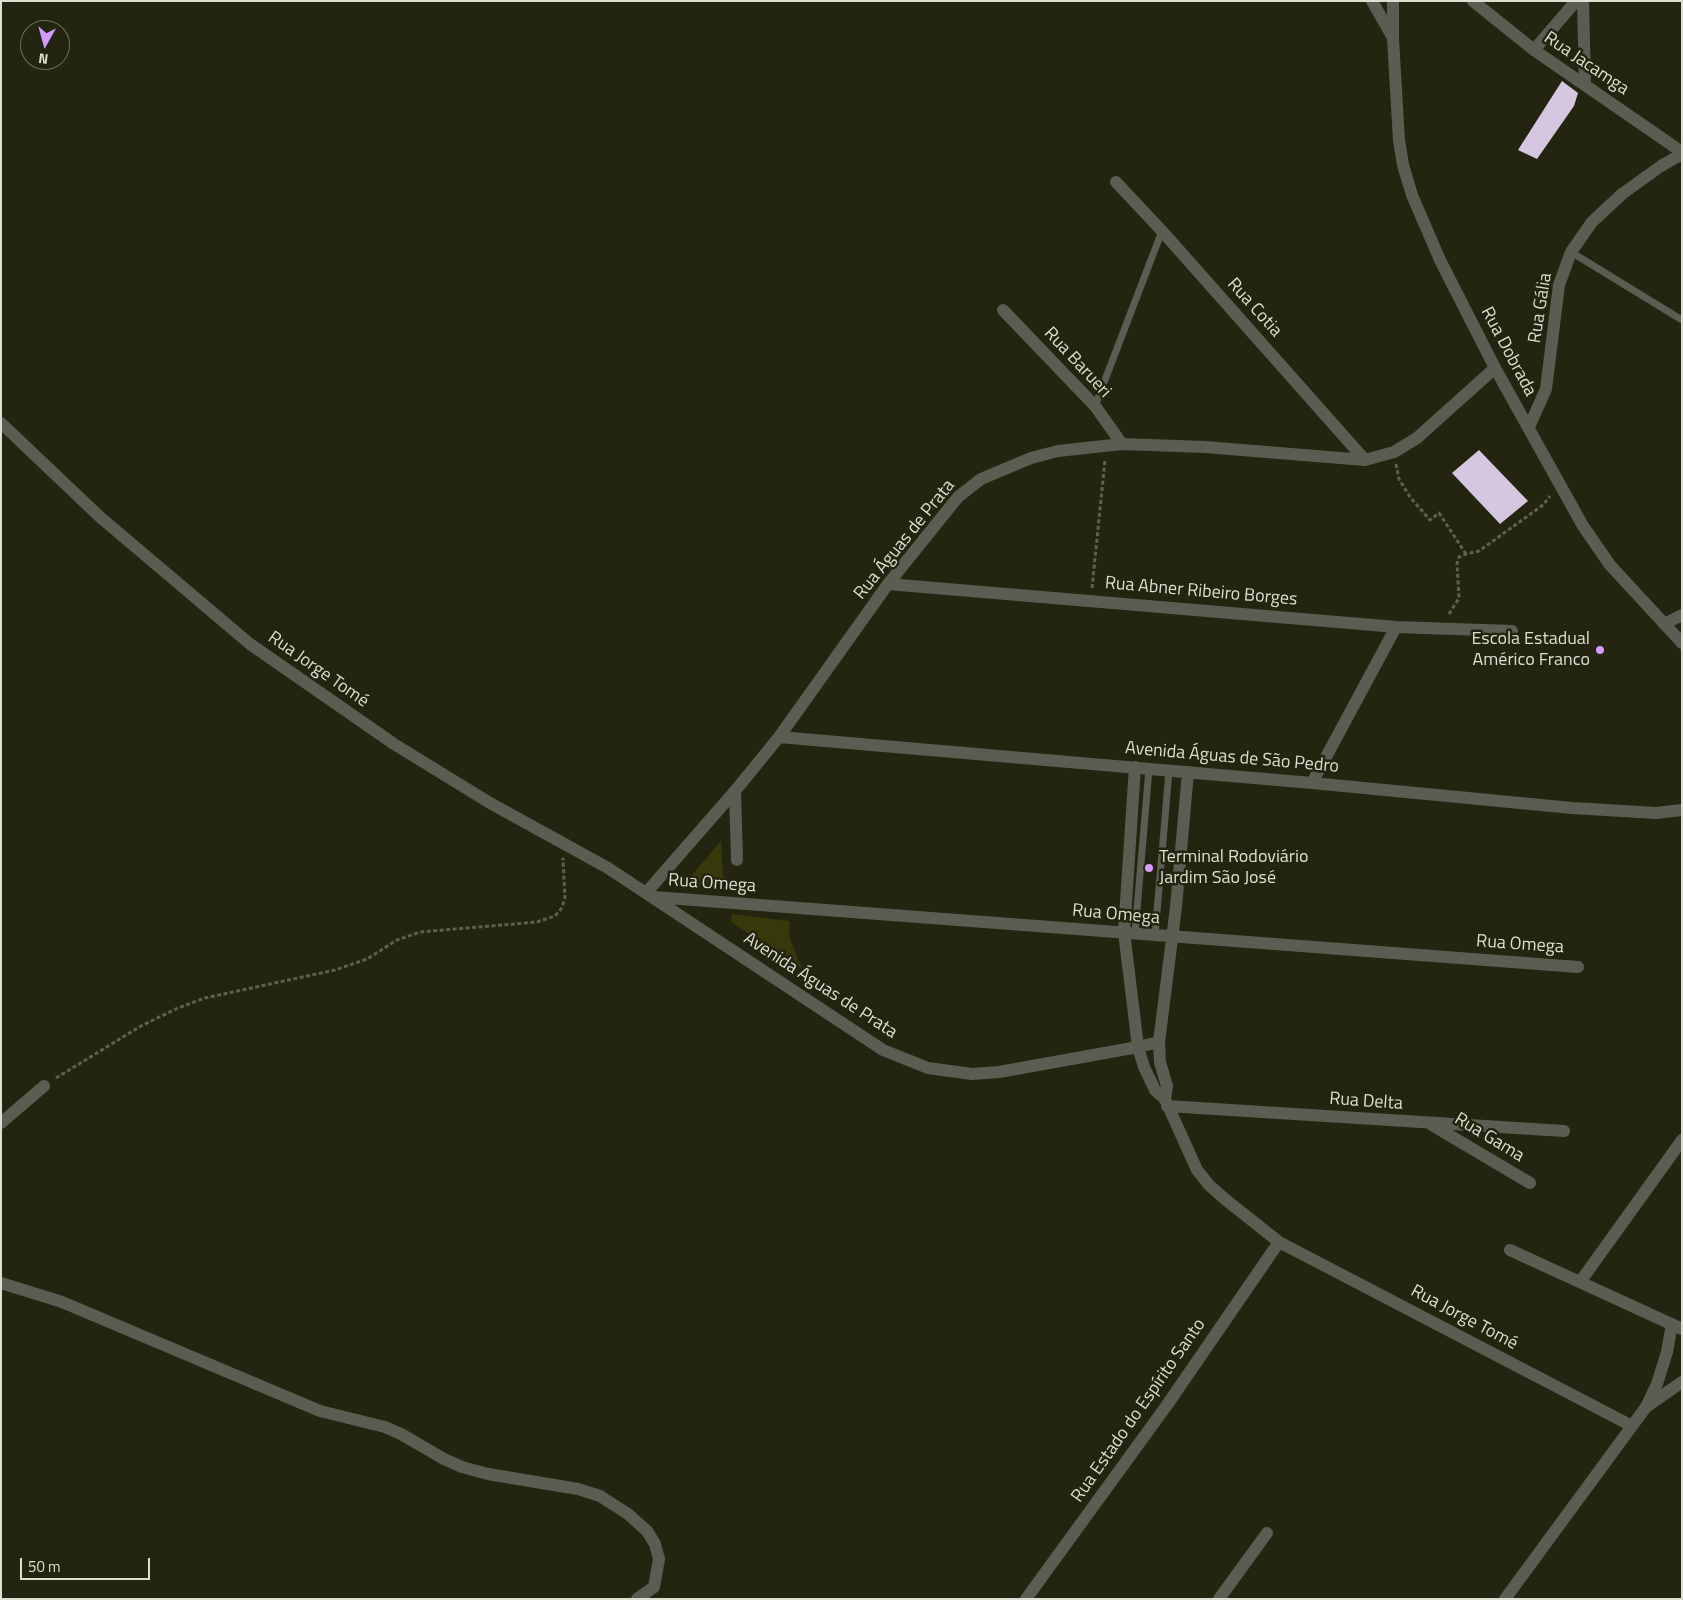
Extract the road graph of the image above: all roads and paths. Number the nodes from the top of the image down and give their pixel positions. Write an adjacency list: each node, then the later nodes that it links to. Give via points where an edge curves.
1 (1372, 1): 6 (street, Rua Dobrada)
2 (1393, 1): 6 (street, Rua Dobrada)
3 (1473, 1): 7 (street, Rua Jacamga)
4 (1576, 1): 7 (street)
5 (1583, 1): 8 (street)
6 (1394, 39): 15 (street, Rua Dobrada, via 1399,140 1412,196 1440,260)
7 (1534, 50): 8 (street, Rua Jacamga)
8 (1585, 84): 9 (street, Rua Jacamga)
9 (1682, 153): 12 (street, Rua Gália, via 1622,194 1592,222)
10 (1116, 182): 11 (street, Rua Cotia)
11 (1162, 231): 16 (lane); 22 (street, Rua Cotia)
12 (1571, 252): 14 (lane); 18 (street, Rua Gália, via 1559,285 1546,389)
13 (1002, 310): 16 (street, Rua Barueri)
14 (1682, 320)
15 (1495, 368): 18 (street, Rua Dobrada); 21 (street, Rua Águas de Prata, via 1417,438)
16 (1095, 406): 20 (street, Rua Barueri)
17 (1, 423): 41 (street, Rua Jorge Tomé, via 100,517 250,644 394,744)
18 (1529, 427): 23 (street, Rua Dobrada)
19 (1106, 444): 20 (street, Rua Águas de Prata); 25 (street, Rua Águas de Prata, via 1031,458 981,479 958,496); 26 (path)
20 (1122, 444): 22 (street, Rua Águas de Prata)
21 (1394, 452): 22 (street, Rua Águas de Prata); 24 (path, via 1399,479 1410,497 1430,520 1439,512)
22 (1365, 460)
23 (1560, 483): 24 (path, via 1543,505 1479,551); 28 (street, Rua Dobrada, via 1583,526 1610,565)
24 (1466, 554): 30 (path, via 1459,557 1457,564 1457,602)
25 (888, 584): 26 (street, Rua Abner Ribeiro Borges); 33 (street, Rua Águas de Prata)
26 (1091, 600): 29 (street, Rua Abner Ribeiro Borges)
27 (1682, 615): 28 (street)
28 (1664, 624): 32 (street, Rua Dobrada)
29 (1396, 627): 30 (street, Rua Abner Ribeiro Borges); 38 (street)
30 (1438, 628): 31 (street, Rua Abner Ribeiro Borges)
31 (1512, 631)
32 (1682, 643)
33 (779, 737): 34 (street, Avenida Águas de São Pedro); 39 (street, Rua Águas de Prata)
34 (1135, 767): 35 (street, Avenida Águas de São Pedro); 44 (street)
35 (1149, 769): 36 (street, Avenida Águas de São Pedro); 44 (lane)
36 (1169, 770): 37 (street, Avenida Águas de São Pedro); 45 (lane)
37 (1188, 772): 38 (street, Avenida Águas de São Pedro); 46 (street)
38 (1312, 783): 40 (street, Avenida Águas de São Pedro, via 1572,808 1656,813)
39 (735, 791): 42 (street); 43 (street, Rua Águas de Prata)
40 (1682, 810)
41 (562, 843): 43 (street, Rua Jorge Tomé); 50 (path, via 565,899 555,916 538,922 420,932 397,940 367,959 335,970 205,998 141,1026)
42 (737, 860)
43 (649, 895): 44 (street, Rua Omega); 49 (street, Avenida Águas de Prata, via 883,1050 928,1068 972,1074 999,1072)
44 (1129, 933): 45 (street, Rua Omega); 49 (street)
45 (1155, 935): 46 (street, Rua Omega)
46 (1172, 938): 47 (street, Rua Omega); 48 (street)
47 (1578, 967)
48 (1159, 1042): 49 (street, Avenida Águas de Prata); 51 (street, via 1160,1062 1167,1086)
49 (1138, 1048): 51 (street, via 1155,1090)
50 (44, 1086): 52 (street)
51 (1166, 1103): 53 (street, Rua Delta); 57 (street, via 1197,1170 1226,1200)
52 (1, 1123)
53 (1429, 1124): 54 (street, Rua Delta); 56 (street, Rua Gama)
54 (1564, 1131)
55 (1682, 1140): 59 (street)
56 (1530, 1183)
57 (1279, 1242): 64 (street, Rua Jorge Tomé); 67 (street, Rua Estado do Espírito Santo, via 1167,1405)
58 (1510, 1250): 59 (street)
59 (1580, 1282): 61 (street)
60 (1, 1284): 66 (street, via 62,1302 320,1411 385,1427 462,1467 600,1496 628,1514 647,1531 655,1544 659,1560 654,1586)
61 (1677, 1326): 63 (street)
62 (1682, 1382): 63 (street)
63 (1646, 1407): 64 (street)
64 (1632, 1426): 69 (street)
65 (1267, 1533): 68 (street)
66 (637, 1599)
67 (1026, 1599)
68 (1219, 1599)
69 (1505, 1599)

